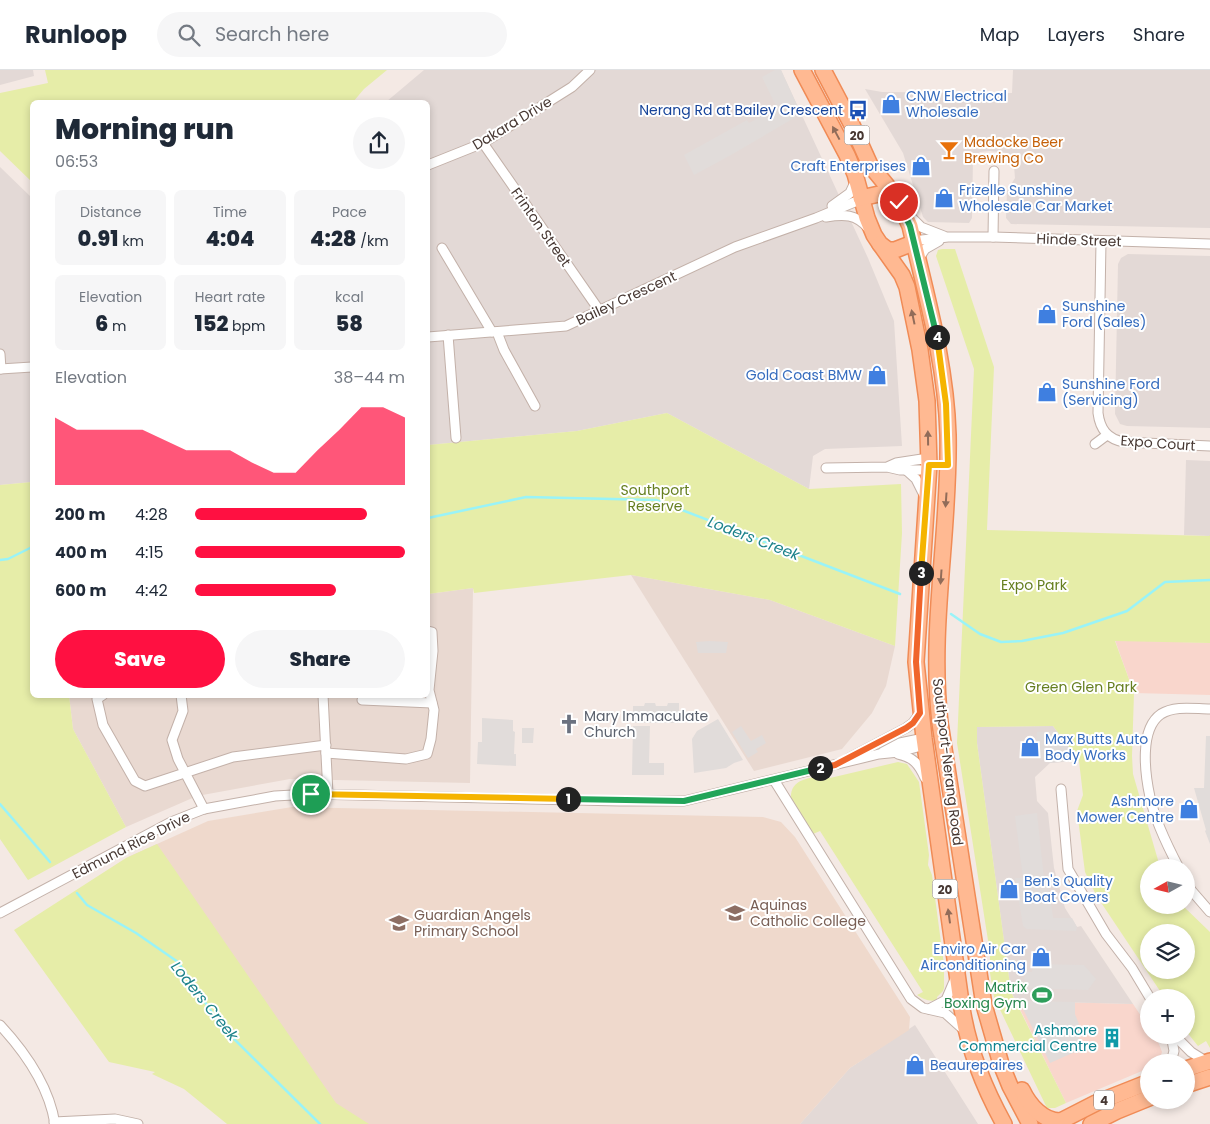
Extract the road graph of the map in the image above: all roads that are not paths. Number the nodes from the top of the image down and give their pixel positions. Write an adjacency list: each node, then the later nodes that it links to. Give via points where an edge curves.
1 (590, 70): 4 (street, Dakara Drive, via 572,87)
2 (802, 70): 7 (main road, 20, one-way to 2)
3 (823, 70): 9 (main road, 20, via 870,164)
4 (483, 143): 5 (street, Dakara Drive); 19 (street, Frinton Street)
5 (430, 164)
6 (994, 171): 12 (street)
7 (856, 177): 8 (main road, 20); 10 (street, via 850,193)
8 (862, 199): 9 (main road, via 888,192); 10 (street, Bailey Crescent); 13 (main road, 20)
9 (899, 202): 11 (street, Hinde Street, via 920,227); 14 (main road, 20)
10 (816, 218): 13 (street, Bailey Crescent, via 850,216 862,221); 19 (street, Bailey Crescent, via 735,247)
11 (948, 237): 12 (street, Hinde Street); 14 (street, Hinde Street); 18 (street, Hinde Street, via 925,249)
12 (993, 237): 15 (street, Hinde Street)
13 (877, 239): 14 (main road, via 888,250); 31 (main road, Southport-Nerang Road / 20, one-way to 13, via 924,374 907,288 902,275)
14 (913, 242): 18 (main road, Southport-Nerang Road / 20)
15 (1101, 242): 16 (street, Hinde Street); 27 (street, Expo Court, via 1098,413)
16 (1210, 244)
17 (442, 248): 20 (street)
18 (918, 262): 32 (main road, Southport-Nerang Road / 20, via 935,326 942,369)
19 (599, 310): 20 (street, Bailey Crescent, via 566,326)
20 (495, 332): 21 (street, Bailey Crescent); 26 (street)
21 (448, 335): 22 (street, Bailey Crescent); 28 (street)
22 (430, 337)
23 (0, 354): 25 (street)
24 (30, 367): 25 (street)
25 (1, 369)
26 (535, 406)
27 (1107, 435): 29 (street, Expo Court); 30 (street, Expo Court, via 1124,442)
28 (456, 438)
29 (1096, 444)
30 (1210, 446)
31 (929, 465): 32 (main road); 33 (street, via 922,459); 35 (street, via 923,470); 36 (main road, Southport-Nerang Road / 20)
32 (948, 465): 47 (main road, Southport-Nerang Road / 20, one-way to 47, via 936,650 936,688)
33 (886, 467): 34 (street); 35 (street)
34 (826, 468)
35 (906, 470): 36 (street, via 920,485)
36 (926, 504): 46 (main road, Southport-Nerang Road / 20, via 916,662)
37 (430, 632): 38 (street, via 433,651)
38 (430, 680)
39 (430, 694): 44 (street)
40 (98, 698): 52 (street, via 102,725 135,781 146,786)
41 (181, 698): 52 (street, via 183,711 172,740)
42 (323, 698): 49 (street)
43 (362, 700): 44 (street)
44 (432, 703): 49 (street, via 434,710 427,754 406,759)
45 (1210, 709): 58 (street, via 1171,710 1154,720 1147,737 1145,767 1150,798)
46 (920, 713): 48 (main road, Southport-Nerang Road / 20); 51 (street, Edmund Rice Drive, via 906,728)
47 (942, 739): 48 (main road); 64 (main road, Southport-Nerang Road / 20)
48 (924, 742): 50 (street, Edmund Rice Drive, via 900,743); 56 (main road, Southport-Nerang Road / 20)
49 (326, 749): 52 (street, via 233,757); 55 (street)
50 (883, 754): 51 (street, Edmund Rice Drive); 56 (street, Edmund Rice Drive, via 905,756 915,761 922,770)
51 (835, 765): 53 (street, Edmund Rice Drive)
52 (185, 772): 57 (street)
53 (774, 780): 55 (street, Edmund Rice Drive, via 684,801); 65 (street, via 909,995 918,1006)
54 (1062, 789): 63 (street, via 1068,869 1106,934)
55 (328, 794): 57 (street, Edmund Rice Drive, via 275,796)
56 (931, 795): 62 (main road, Southport-Nerang Road / 20, one-way to 56)
57 (204, 809): 61 (street, Edmund Rice Drive, via 171,822)
58 (1175, 859)
59 (1195, 895): 60 (street)
60 (1210, 912)
61 (0, 913)
62 (957, 972): 65 (street, via 948,998); 67 (main road, Southport-Nerang Road / 20)
63 (1145, 989)
64 (981, 992): 75 (main road, via 996,1020 1007,1055 1028,1101 1049,1119); 78 (main road, Southport-Nerang Road / 20, via 1001,1064)
65 (929, 1009): 67 (street, via 948,1014)
66 (2, 1030): 76 (street, via 44,1085)
67 (967, 1033): 74 (main road, Southport-Nerang Road / 20, via 982,1079)
68 (1182, 1044): 69 (street)
69 (1209, 1067): 70 (main road); 71 (main road)
70 (1195, 1068)
71 (1195, 1078)
72 (1140, 1086): 75 (main road, 4)
73 (1140, 1102): 79 (main road, 4)
74 (1002, 1122)
75 (1058, 1122)
76 (54, 1123): 77 (street, via 115,1119)
77 (138, 1124)
78 (1030, 1124)
79 (1091, 1124)

